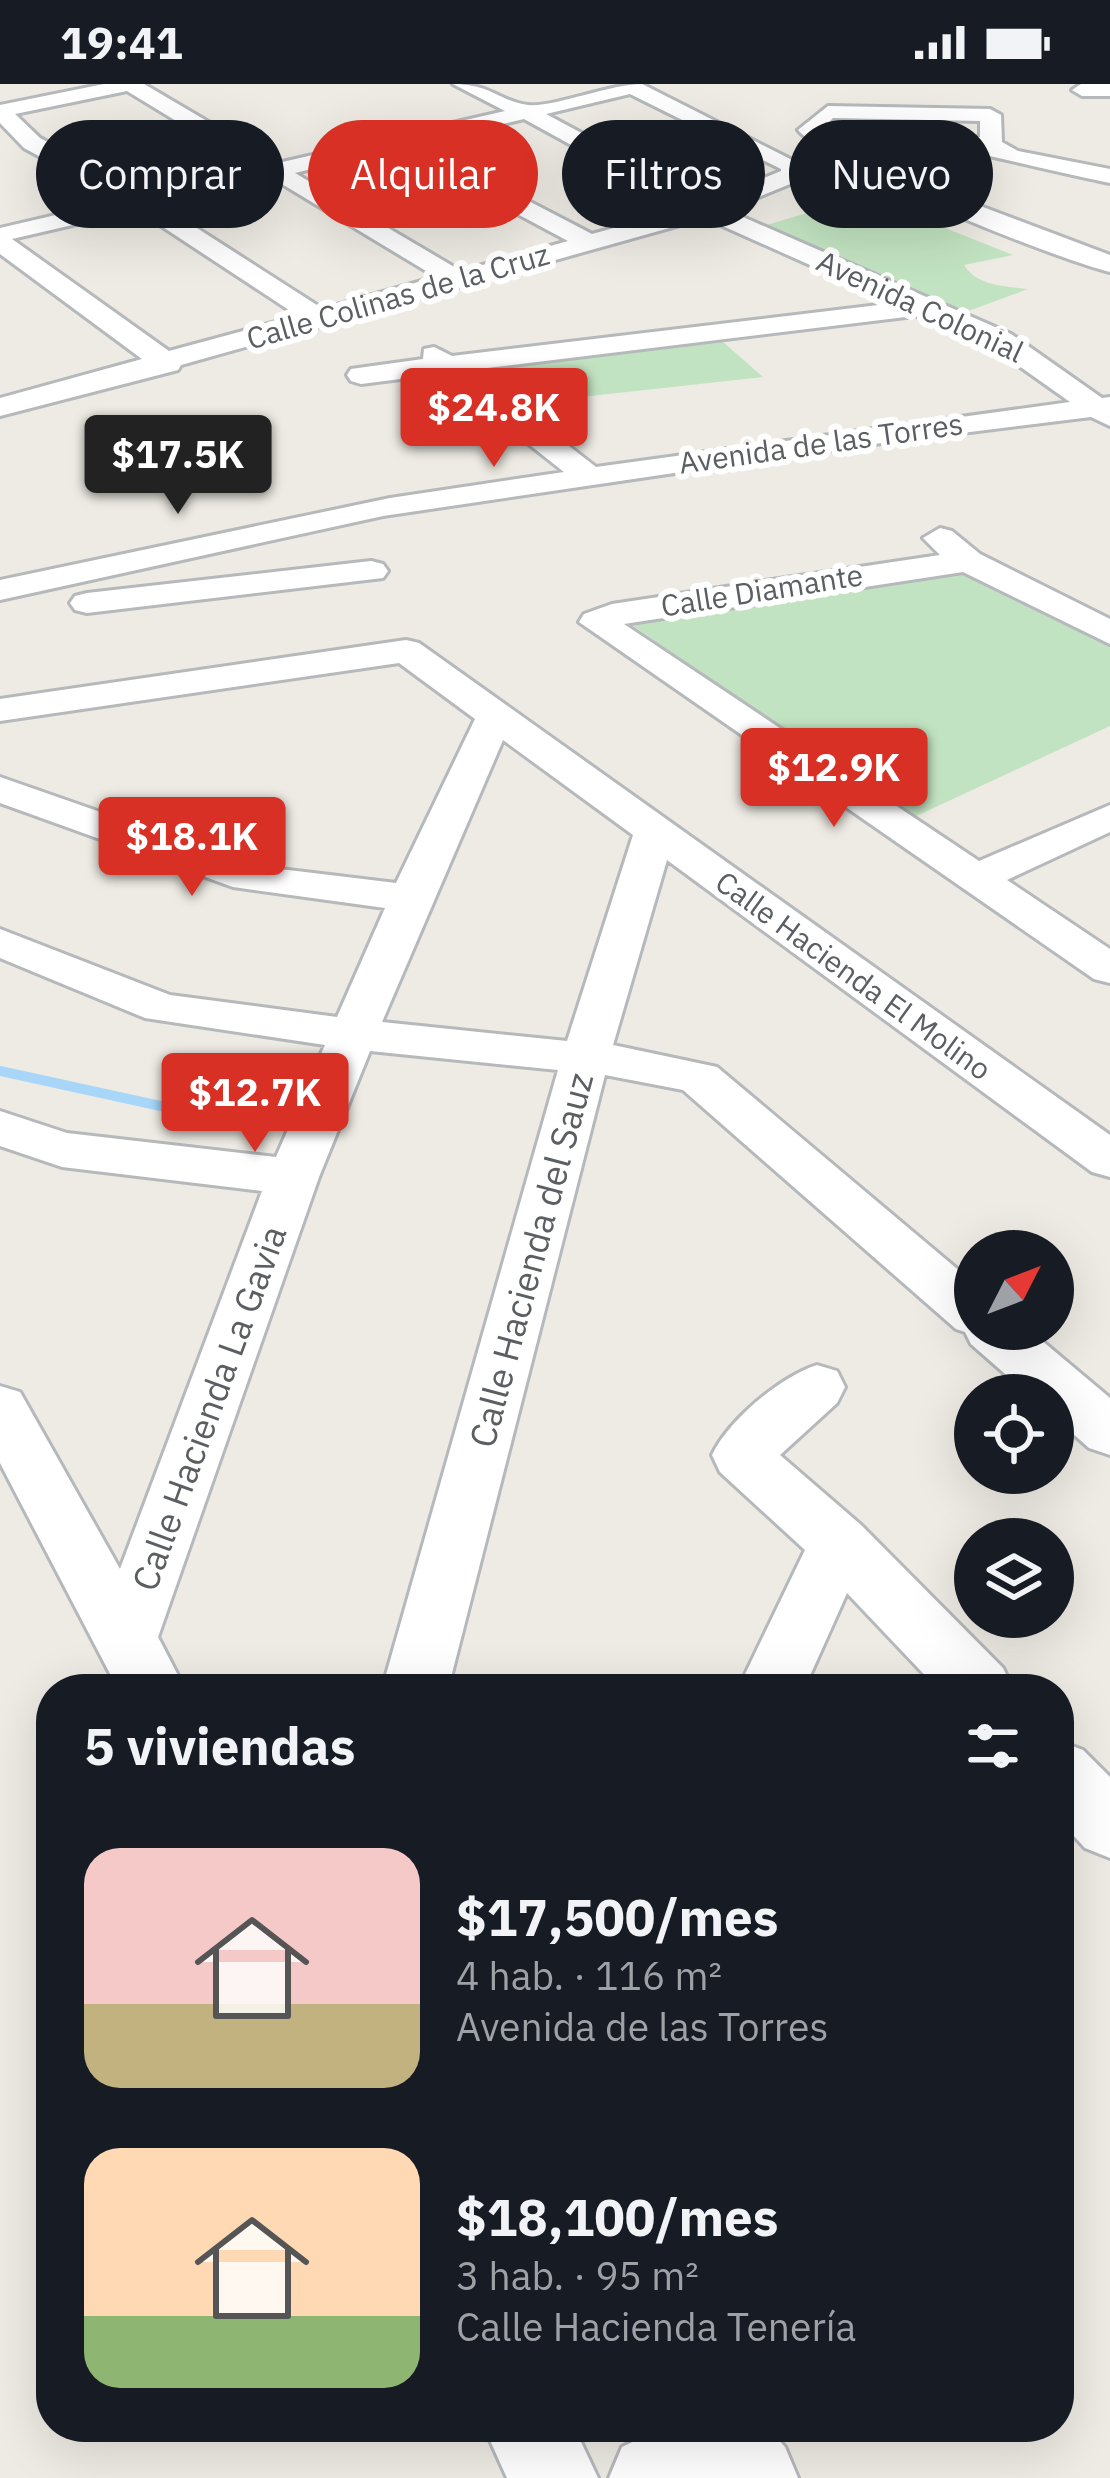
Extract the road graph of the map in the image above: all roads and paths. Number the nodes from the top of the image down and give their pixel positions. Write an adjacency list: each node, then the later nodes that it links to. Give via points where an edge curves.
1 (132, 84): 4 (street); 9 (street)
2 (463, 84): 8 (street, Avenida Colonial)
3 (630, 86): 8 (street); 11 (street, Calle Colinas de la Cruz)
4 (99, 87): 7 (street)
5 (1082, 90): 6 (street)
6 (1110, 90)
7 (0, 111): 15 (street)
8 (530, 114): 10 (street); 14 (street, Avenida Colonial)
9 (190, 120)
10 (502, 120)
11 (699, 120)
12 (819, 120): 13 (street, via 828,112)
13 (990, 120)
14 (562, 131)
15 (36, 145)
16 (993, 146): 19 (street)
17 (765, 152): 23 (street, Calle Colinas de la Cruz, via 793,166 792,175)
18 (993, 165): 20 (street)
19 (1052, 165): 20 (street); 21 (street)
20 (1014, 173): 24 (street)
21 (1110, 176)
22 (284, 177): 34 (street)
23 (765, 186)
24 (1072, 195)
25 (538, 216): 32 (street)
26 (993, 218): 33 (street)
27 (38, 228): 31 (street)
28 (180, 228): 40 (street)
29 (640, 228): 32 (street, Calle Colinas de la Cruz)
30 (748, 228): 38 (street, Avenida Colonial)
31 (0, 238): 46 (street)
32 (588, 242): 34 (street, Calle Colinas de la Cruz)
33 (1104, 258)
34 (457, 279): 37 (street, Calle Colinas de la Cruz)
35 (809, 296): 39 (street)
36 (675, 304): 43 (street)
37 (362, 307): 40 (street, Calle Colinas de la Cruz); 47 (street)
38 (927, 307): 39 (street); 50 (street, Avenida Colonial, via 1026,353)
39 (844, 314): 41 (street)
40 (321, 320): 46 (street, Calle Colinas de la Cruz)
41 (779, 322): 43 (street); 45 (street)
42 (547, 327): 44 (street)
43 (728, 329): 44 (street)
44 (587, 347): 47 (street)
45 (801, 347)
46 (169, 364): 49 (street, Calle Colinas de la Cruz)
47 (448, 364): 48 (street); 55 (street)
48 (361, 375)
49 (0, 407)
50 (1105, 410): 51 (street, Avenida de las Torres)
51 (857, 437): 52 (street, Avenida de las Torres); 53 (street)
52 (719, 457): 55 (street, Avenida de las Torres); 56 (street)
53 (884, 463)
54 (430, 464): 57 (street)
55 (587, 476): 57 (street, Avenida de las Torres)
56 (746, 492)
57 (468, 493): 58 (street); 59 (street, Avenida de las Torres)
58 (499, 519)
59 (316, 524): 60 (street, Avenida de las Torres); 61 (street, via 384,582)
60 (0, 590)
61 (0, 613)
62 (1110, 633): 68 (street, Calle Diamante, via 950,562 597,622)
63 (0, 710): 64 (street, Calle Hacienda El Molino, via 406,651)
64 (494, 718): 67 (street, Calle Hacienda El Molino); 69 (street, Calle Hacienda La Gavia)
65 (0, 789): 69 (street, via 248,878)
66 (1110, 817): 68 (street)
67 (654, 833): 73 (street, Calle Hacienda del Sauz); 75 (street, Calle Hacienda El Molino)
68 (975, 879): 71 (street)
69 (411, 898): 72 (street, Calle Hacienda La Gavia)
70 (0, 942): 72 (street, via 161,1008)
71 (1110, 969)
72 (354, 1034): 73 (street); 76 (street, Calle Hacienda La Gavia)
73 (585, 1060): 77 (street, via 700,1078); 84 (street, Calle Hacienda del Sauz)
74 (0, 1128): 76 (street, via 62,1150)
75 (1110, 1160)
76 (292, 1177): 83 (street, Calle Hacienda La Gavia)
77 (954, 1298)
78 (1017, 1350): 81 (street)
79 (817, 1387): 82 (street, via 741,1454)
80 (0, 1408): 83 (street)
81 (1105, 1420)
82 (839, 1543): 85 (street); 86 (street)
83 (139, 1663)
84 (420, 1674)
85 (778, 1674)
86 (966, 1674)
87 (1074, 1788): 88 (street)
88 (1110, 1825)
89 (535, 2442): 90 (street)
90 (554, 2478)
91 (653, 2478): 92 (street, via 724,2444)
92 (754, 2478)

